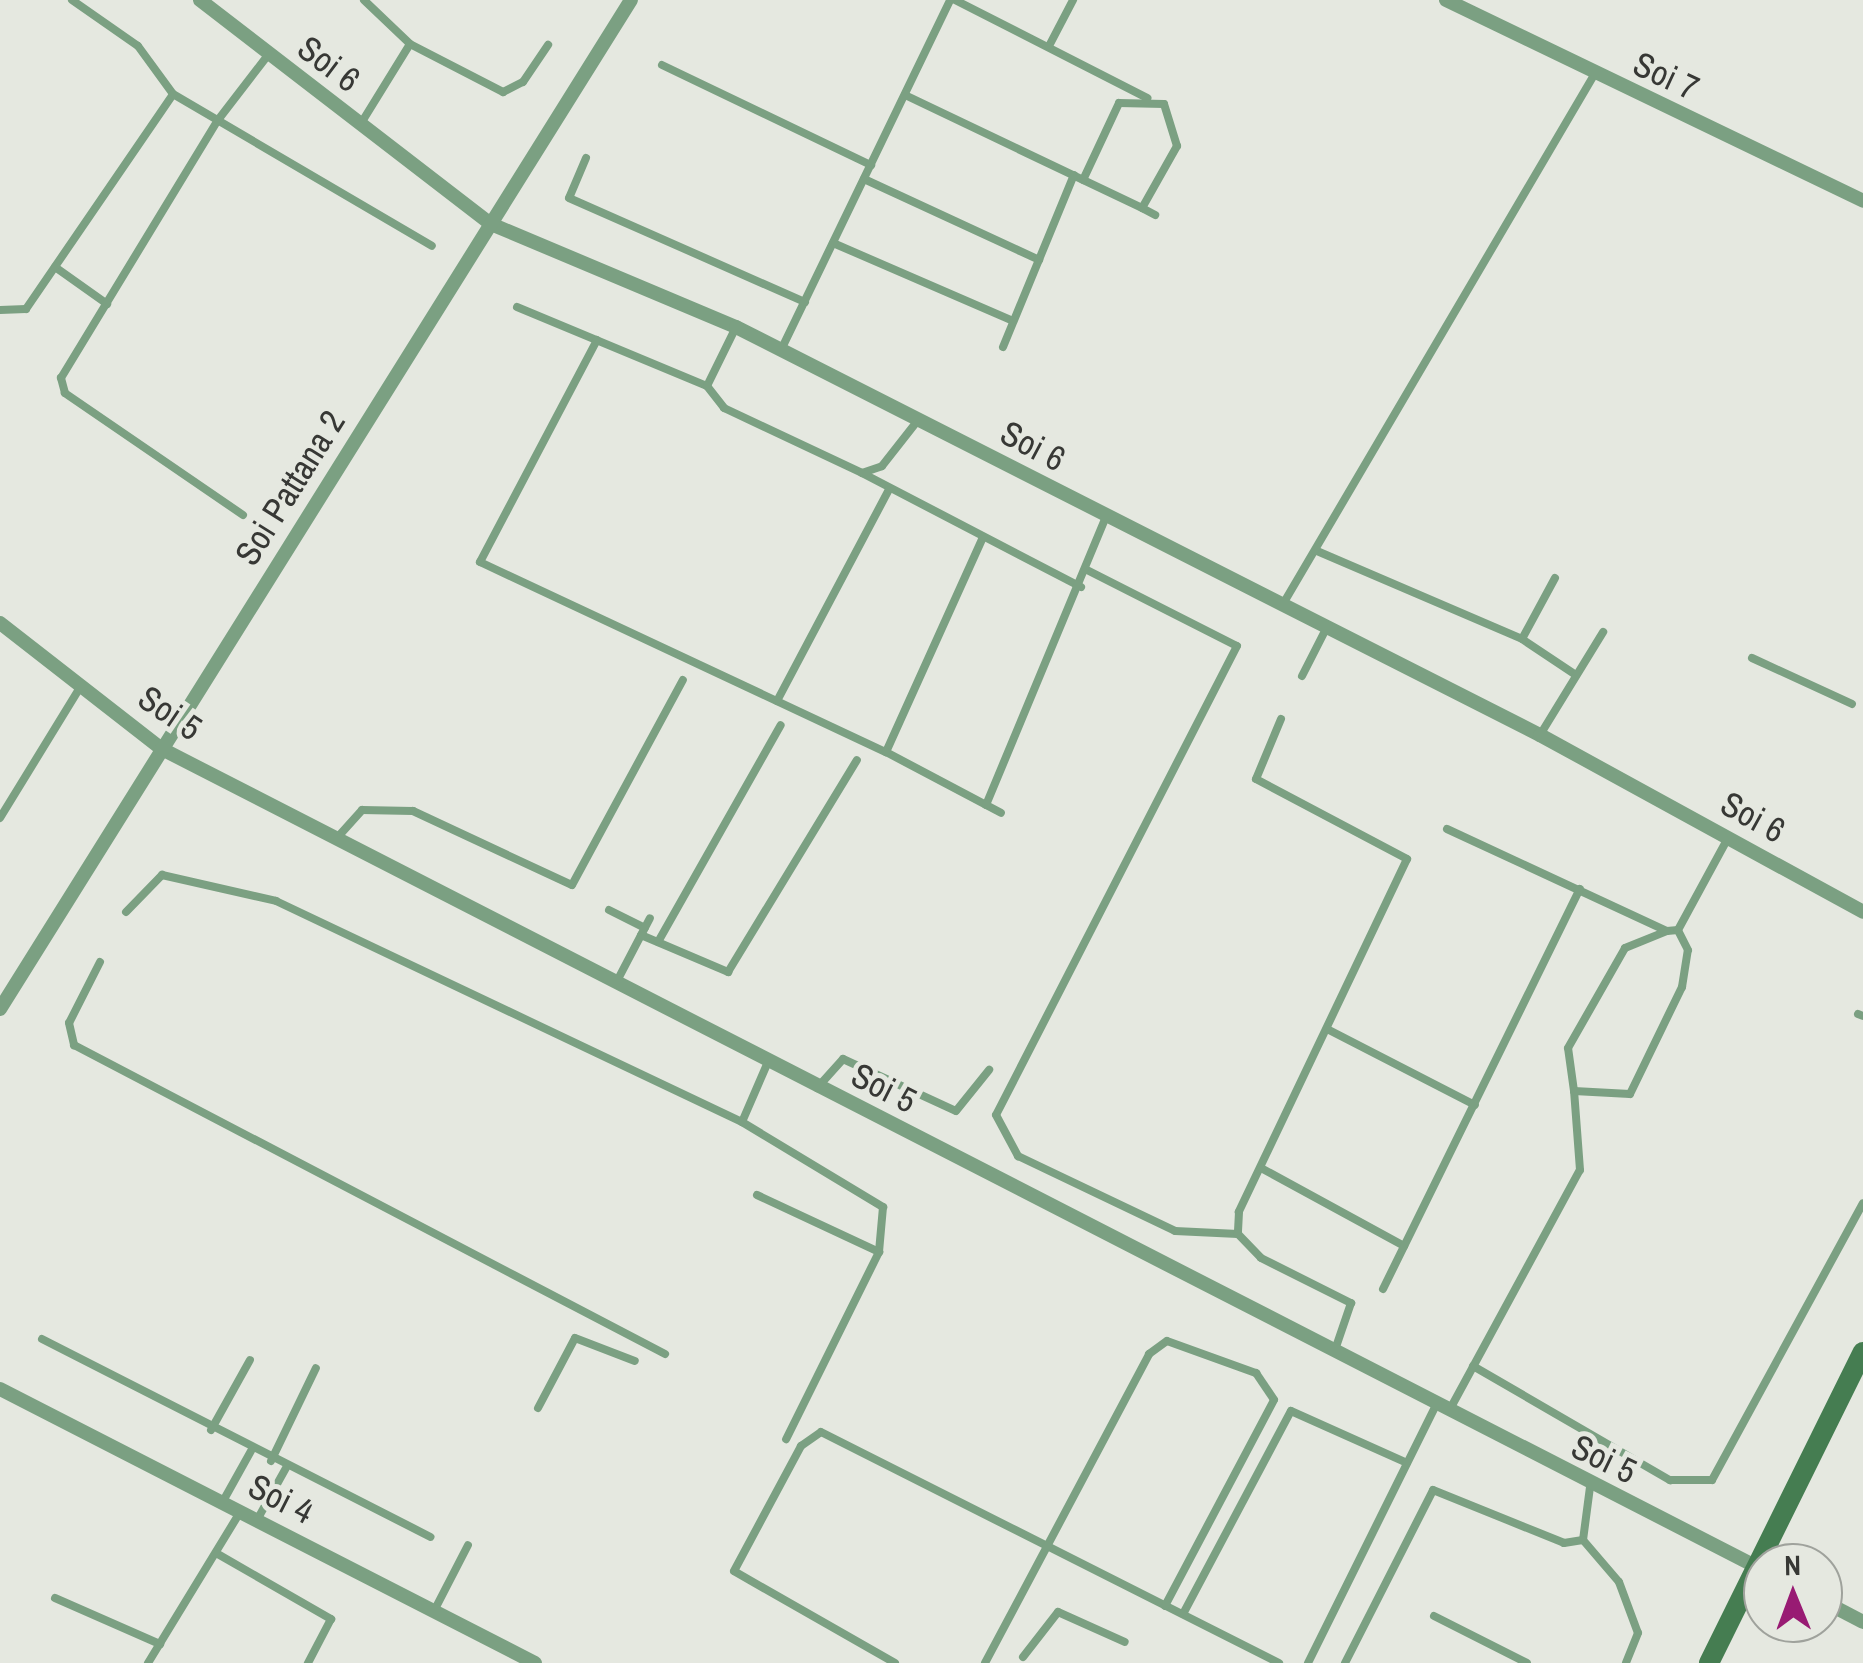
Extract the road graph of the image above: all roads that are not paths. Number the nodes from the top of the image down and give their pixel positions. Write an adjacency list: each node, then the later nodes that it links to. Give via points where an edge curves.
1 (72, 0): 14 (lane, via 138,46)
2 (200, 0): 11 (street, Soi 6)
3 (364, 0): 8 (lane)
4 (631, 0): 27 (street, Soi Pattana 2)
5 (952, 0): 10 (lane); 15 (lane)
6 (1072, 0): 10 (lane)
7 (1446, 0): 13 (street, Soi 7)
8 (410, 44): 9 (lane, via 502,92 524,82); 18 (lane)
9 (548, 45)
10 (1049, 46): 16 (lane)
11 (268, 55): 17 (lane); 18 (street, Soi 6)
12 (662, 65): 20 (lane)
13 (1594, 75): 24 (street, Soi 7); 48 (lane, via 1393,405)
14 (173, 94): 17 (lane); 31 (lane)
15 (905, 95): 20 (lane); 21 (lane)
16 (1148, 99): 23 (lane, via 1120,103); 25 (lane, via 1176,118 1177,146)
17 (218, 120): 29 (lane); 33 (lane)
18 (360, 125): 27 (street, Soi 6)
19 (586, 158): 32 (lane, via 569,198)
20 (871, 164): 22 (lane)
21 (1074, 175): 23 (lane); 30 (lane)
22 (864, 179): 28 (lane); 30 (lane)
23 (1083, 180): 25 (lane)
24 (1863, 202)
25 (1142, 208): 26 (lane)
26 (1155, 214)
27 (491, 224): 37 (street, Soi 6); 67 (street, Soi Pattana 2)
28 (833, 243): 32 (lane); 36 (lane)
29 (432, 246)
30 (1038, 260): 36 (lane)
31 (55, 267): 33 (lane); 35 (lane, via 26,309)
32 (805, 302): 40 (lane)
33 (108, 304): 45 (lane, via 67,363 65,393)
34 (517, 307): 38 (lane)
35 (0, 310)
36 (1013, 321): 39 (lane)
37 (736, 326): 40 (street, Soi 6); 41 (lane)
38 (597, 340): 41 (lane); 62 (lane, via 480,562)
39 (1002, 347)
40 (780, 354): 42 (street, Soi 6)
41 (707, 386): 43 (lane, via 724,408)
42 (919, 420): 43 (lane, via 882,466); 46 (street, Soi 6)
43 (862, 474): 44 (lane)
44 (888, 491): 47 (lane); 62 (lane)
45 (243, 515)
46 (1105, 518): 49 (lane); 52 (street, Soi 6)
47 (982, 539): 51 (lane); 68 (lane)
48 (1317, 551): 52 (lane); 56 (lane)
49 (1087, 570): 51 (lane); 98 (lane, via 1237,646 996,1116 1018,1156 1175,1231)
50 (1555, 578): 56 (lane)
51 (1081, 587): 70 (lane)
52 (1283, 604): 54 (street, Soi 6)
53 (0, 624): 61 (street, Soi 5)
54 (1327, 627): 59 (lane); 66 (street, Soi 6)
55 (1602, 632): 58 (lane)
56 (1522, 639): 58 (lane)
57 (1752, 658): 63 (lane)
58 (1576, 675): 66 (lane)
59 (1302, 676)
60 (683, 680): 75 (lane, via 572,885 413,811 362,810)
61 (81, 686): 67 (street, Soi 5); 72 (lane)
62 (777, 701): 68 (lane)
63 (1852, 704)
64 (1281, 718): 88 (lane, via 1256,779 1406,859)
65 (781, 725): 84 (lane)
66 (1540, 735): 74 (street, Soi 6)
67 (162, 749): 75 (street, Soi 5); 87 (street, Soi Pattana 2)
68 (886, 752): 70 (lane)
69 (857, 760): 84 (lane, via 728,972)
70 (986, 806): 71 (lane)
71 (1001, 813)
72 (0, 818)
73 (1447, 829): 76 (lane)
74 (1728, 838): 77 (street, Soi 6); 81 (lane)
75 (336, 839): 86 (street, Soi 5)
76 (1580, 889): 82 (lane); 93 (lane)
77 (1861, 906)
78 (609, 910): 83 (lane)
79 (126, 912): 94 (lane, via 162,875 276,901)
80 (650, 918): 83 (lane)
81 (1678, 930): 82 (lane); 92 (lane, via 1688,968 1630,1094)
82 (1667, 931): 92 (lane, via 1625,948 1568,1048)
83 (643, 932): 84 (lane); 86 (lane)
84 (658, 942)
85 (100, 962): 104 (lane, via 69,1023 74,1045 96,1061)
86 (616, 983): 89 (street, Soi 5)
87 (0, 1009)
88 (1329, 1030): 93 (lane); 95 (lane)
89 (768, 1062): 91 (street, Soi 5); 94 (lane)
90 (989, 1070): 91 (lane, via 956,1111 842,1060)
91 (817, 1088): 105 (street, Soi 5)
92 (1574, 1091): 108 (lane, via 1580,1170)
93 (1476, 1105): 99 (lane)
94 (742, 1122): 100 (lane, via 878,1198)
95 (1261, 1168): 98 (lane); 99 (lane)
96 (757, 1195): 100 (lane)
97 (1863, 1203): 108 (lane, via 1712,1480 1670,1480)
98 (1238, 1234): 105 (lane, via 1261,1258 1350,1303)
99 (1404, 1246): 101 (lane)
100 (879, 1252): 114 (lane)
101 (1383, 1289)
102 (42, 1339): 113 (lane)
103 (1863, 1352): 125 (main road)
104 (665, 1354)
105 (1333, 1354): 112 (street, Soi 5)
106 (250, 1360): 113 (lane)
107 (635, 1362): 111 (lane, via 586,1338 570,1341)
108 (1473, 1366): 112 (lane)
109 (316, 1368): 116 (lane)
110 (0, 1389): 120 (street, Soi 4)
111 (538, 1408)
112 (1441, 1410): 117 (lane); 119 (street, Soi 5)
113 (211, 1430): 115 (lane)
114 (786, 1440)
115 (251, 1451): 116 (lane); 120 (lane)
116 (270, 1460): 118 (lane)
117 (1408, 1463): 134 (lane, via 1292,1411); 145 (lane)
118 (286, 1468): 122 (lane); 123 (lane)
119 (1589, 1491): 124 (lane); 129 (street, Soi 5)
120 (222, 1503): 121 (street, Soi 4)
121 (240, 1512): 122 (street, Soi 4); 128 (lane)
122 (257, 1520): 133 (street, Soi 4)
123 (430, 1537)
124 (1584, 1540): 146 (lane, via 1564,1543 1433,1490); 148 (lane, via 1629,1604 1638,1633)
125 (1772, 1543)
126 (468, 1545): 133 (lane)
127 (1050, 1547): 132 (lane); 132 (lane, via 1154,1346 1168,1341 1256,1373 1274,1400); 142 (lane, via 821,1432 812,1436 735,1560 736,1578); 143 (lane)
128 (216, 1552): 137 (lane); 140 (lane, via 331,1619)
129 (1743, 1561)
130 (55, 1598): 137 (lane)
131 (1743, 1600): 149 (main road)
132 (1166, 1606): 134 (lane)
133 (434, 1611): 141 (street, Soi 4)
134 (1183, 1614): 144 (lane)
135 (1434, 1616): 147 (lane)
136 (1125, 1642): 138 (lane, via 1058,1612)
137 (160, 1644): 139 (lane)
138 (1023, 1657)
139 (151, 1662)
140 (308, 1663)
141 (535, 1663)
142 (895, 1663)
143 (985, 1663)
144 (1279, 1663)
145 (1308, 1663)
146 (1345, 1663)
147 (1528, 1663)
148 (1626, 1663)
149 (1708, 1663)

